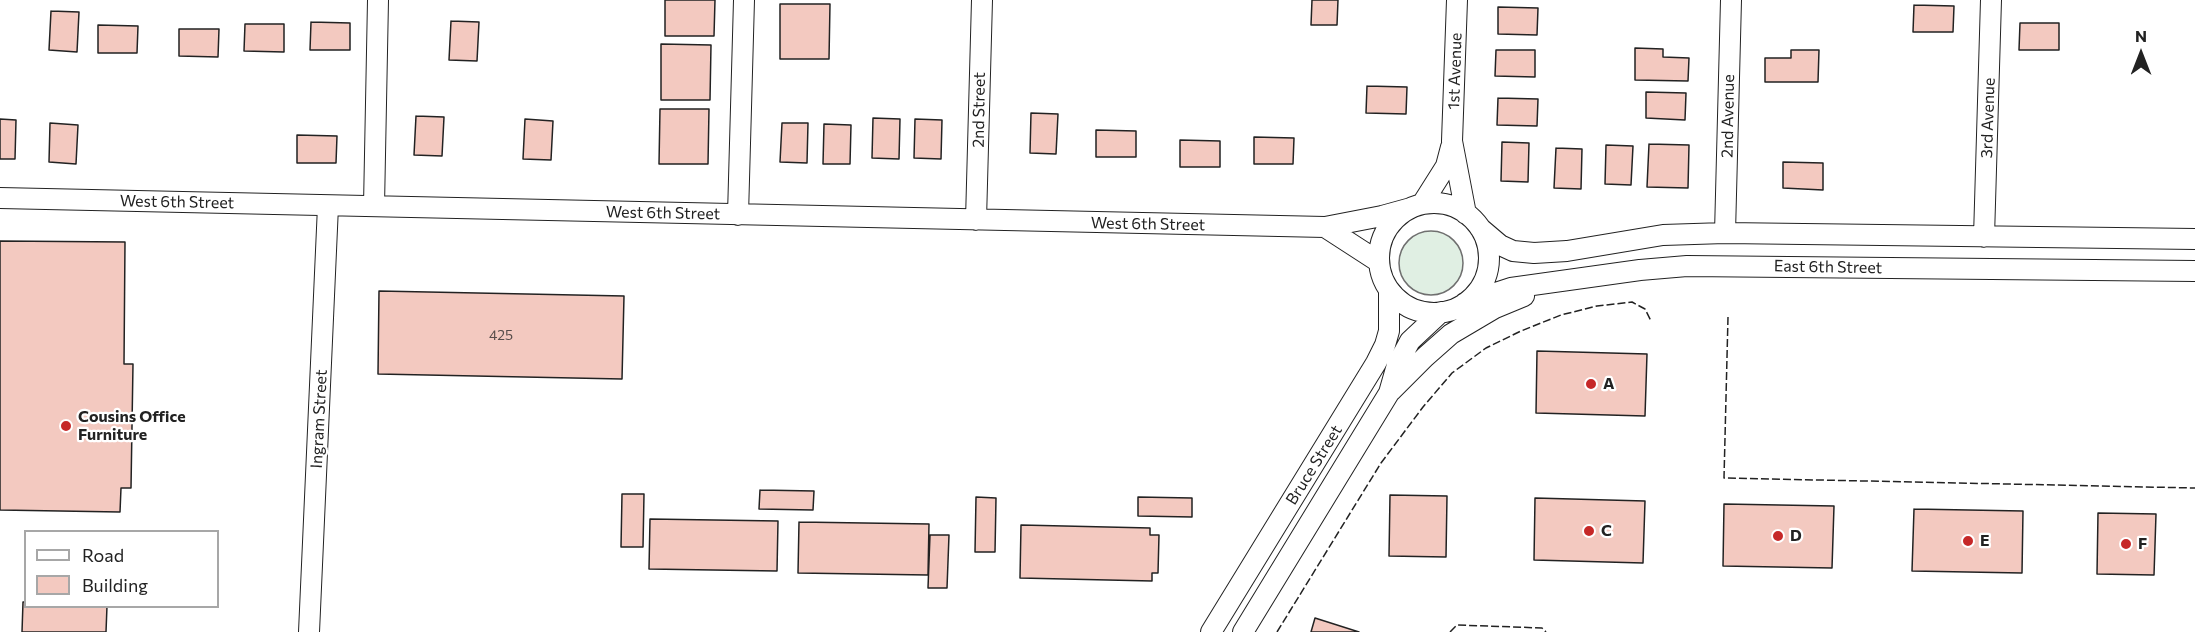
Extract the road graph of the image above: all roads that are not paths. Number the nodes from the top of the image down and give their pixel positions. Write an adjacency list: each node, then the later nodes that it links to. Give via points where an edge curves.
1 (378, 0): 10 (street)
2 (744, 0): 13 (street)
3 (982, 0): 14 (street, 2nd Street)
4 (1457, 0): 7 (street, 1st Avenue)
5 (1731, 0): 17 (street, 2nd Avenue)
6 (1991, 0): 18 (street, 3rd Avenue)
7 (1452, 141): 11 (street, 1st Avenue, via 1446,166); 12 (street, 1st Avenue)
8 (0, 198): 9 (street, West 6th Street)
9 (328, 206): 10 (street, West 6th Street); 27 (street, Ingram Street)
10 (374, 206): 13 (street, West 6th Street)
11 (1416, 206): 12 (street, via 1437,203); 15 (street, West 6th Street); 20 (street, via 1397,217 1386,230)
12 (1466, 213): 16 (street)
13 (738, 215): 14 (street, West 6th Street)
14 (976, 220): 15 (street, West 6th Street)
15 (1325, 227): 20 (street)
16 (1480, 228): 17 (street, East 6th Street, via 1500,245 1534,253 1663,235); 24 (street, via 1487,247 1488,268 1480,288)
17 (1725, 233): 18 (street, East 6th Street)
18 (1984, 237): 19 (street, East 6th Street)
19 (2195, 239)
20 (1379, 262): 23 (street)
21 (2195, 272): 22 (street, East 6th Street, via 1687,266)
22 (1563, 282): 24 (street, East 6th Street, via 1511,288); 26 (street, via 1515,299 1451,334)
23 (1389, 290): 25 (street, via 1412,308); 28 (street, Bruce Street, via 1389,331 1376,363)
24 (1465, 303): 25 (street)
25 (1442, 312): 26 (street, Bruce Street, via 1410,341 1397,365)
26 (1389, 393): 29 (street, Bruce Street)
27 (309, 632)
28 (1211, 632)
29 (1243, 632)

